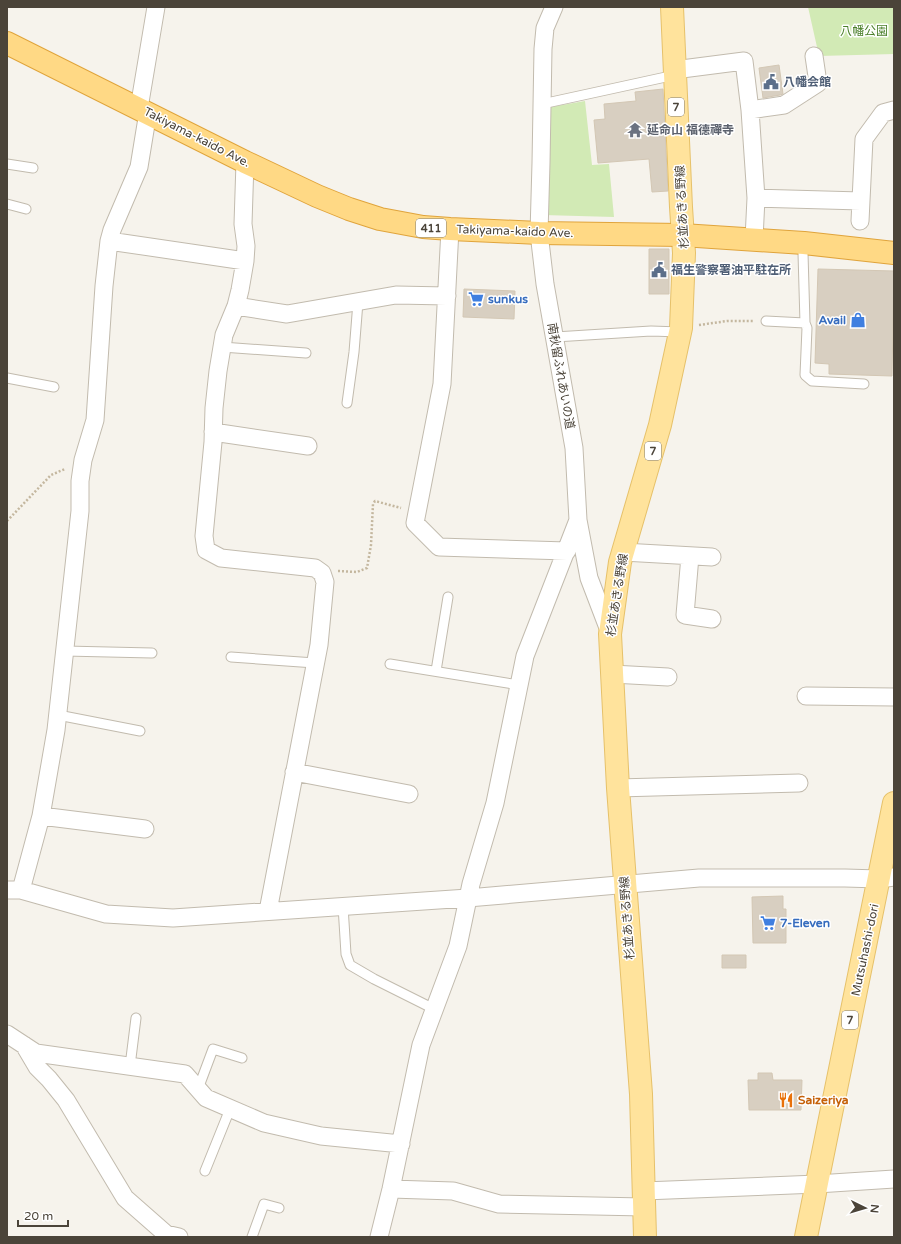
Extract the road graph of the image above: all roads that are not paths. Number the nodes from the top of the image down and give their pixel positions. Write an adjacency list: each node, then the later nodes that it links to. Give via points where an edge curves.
1 (156, 7): 8 (street)
2 (554, 7): 7 (street, 南秋留ふれあいの道, via 546,28 543,49)
3 (672, 7): 6 (main road, 杉並あきる野線 / 7)
4 (7, 43): 8 (highway, Takiyama-kaido Ave. / 411)
5 (814, 56): 9 (street, via 818,83 784,105)
6 (674, 73): 7 (lane); 9 (street, via 744,61); 21 (main road, 杉並あきる野線 / 7)
7 (542, 104): 20 (street, 南秋留ふれあいの道)
8 (144, 110): 11 (highway, Takiyama-kaido Ave. / 411); 23 (street, via 138,168)
9 (750, 110): 14 (street)
10 (894, 110): 15 (street, via 883,112 864,139)
11 (246, 162): 19 (highway, Takiyama-kaido Ave. / 411, via 349,209 380,219); 26 (street, via 243,224)
12 (7, 164): 13 (lane)
13 (32, 168)
14 (756, 198): 15 (street); 22 (street)
15 (861, 201): 18 (street)
16 (7, 204): 17 (lane)
17 (26, 209)
18 (860, 221)
19 (450, 229): 20 (highway, Takiyama-kaido Ave. / 411); 27 (street)
20 (538, 233): 21 (highway, Takiyama-kaido Ave. / 411); 33 (street, 南秋留ふれあいの道)
21 (682, 235): 22 (highway, Takiyama-kaido Ave. / 411); 32 (main road, 杉並あきる野線 / 7, via 684,274)
22 (754, 239): 24 (highway, Takiyama-kaido Ave. / 411)
23 (109, 241): 26 (street); 50 (street, via 94,420 80,481 80,511)
24 (804, 243): 25 (highway, Takiyama-kaido Ave. / 411); 31 (lane)
25 (894, 253)
26 (245, 261): 29 (street)
27 (447, 296): 28 (street, via 396,295); 43 (street, via 442,384 415,523 439,547)
28 (358, 302): 29 (street, via 287,314); 39 (lane)
29 (236, 306): 34 (street)
30 (766, 321): 31 (lane)
31 (805, 323): 37 (lane, via 805,375 812,381)
32 (680, 330): 33 (lane); 44 (main road, 杉並あきる野線 / 7, via 660,425)
33 (555, 336): 42 (street, 南秋留ふれあいの道, via 574,448)
34 (222, 347): 35 (lane); 40 (street)
35 (306, 353)
36 (7, 378): 38 (lane)
37 (864, 384)
38 (54, 387)
39 (347, 403)
40 (213, 432): 41 (street); 53 (street, via 204,536 206,550 221,558 315,568 322,573 325,582)
41 (308, 446)
42 (578, 520): 43 (street); 49 (street, 南秋留ふれあいの道, via 589,578)
43 (567, 551): 58 (street, via 525,656)
44 (623, 552): 45 (street); 49 (main road, 杉並あきる野線 / 7)
45 (690, 556): 46 (street); 48 (street, via 685,615)
46 (712, 557)
47 (448, 597): 55 (lane)
48 (712, 619)
49 (610, 634): 56 (main road, 杉並あきる野線 / 7)
50 (65, 651): 51 (lane); 61 (street)
51 (152, 653)
52 (231, 657): 53 (lane)
53 (315, 663): 63 (street)
54 (390, 664): 55 (lane)
55 (436, 671): 58 (lane)
56 (612, 674): 57 (street); 65 (main road, 杉並あきる野線 / 7)
57 (668, 677)
58 (519, 685): 73 (street, via 495,803)
59 (806, 696): 60 (street)
60 (894, 697)
61 (58, 715): 62 (lane); 68 (street)
62 (140, 730)
63 (294, 772): 66 (street); 75 (street)
64 (799, 783): 65 (street)
65 (618, 788): 71 (main road, 杉並あきる野線 / 7)
66 (409, 794)
67 (894, 803): 70 (main road, Mutsuhashi-dori / 7)
68 (41, 816): 69 (street); 72 (street)
69 (145, 829)
70 (887, 878): 71 (street, via 699,878); 87 (main road, Mutsuhashi-dori / 7)
71 (625, 884): 73 (street); 89 (main road, 杉並あきる野線 / 7, via 641,1094)
72 (11, 894): 75 (street, via 106,914 173,918)
73 (468, 898): 74 (street); 76 (street, via 458,946)
74 (343, 906): 75 (street); 76 (lane, via 346,954 350,965)
75 (268, 911)
76 (434, 1009): 84 (street, via 420,1045)
77 (136, 1018): 81 (lane)
78 (7, 1034): 79 (street)
79 (24, 1045): 81 (street, via 36,1053); 91 (street, via 37,1067 66,1100 125,1198 166,1234)
80 (242, 1058): 82 (lane, via 213,1049)
81 (130, 1066): 82 (street, via 185,1074)
82 (198, 1089): 83 (street, via 206,1098)
83 (230, 1109): 84 (street, via 264,1123 321,1136); 85 (lane)
84 (401, 1144): 88 (street)
85 (205, 1171)
86 (894, 1179): 87 (street)
87 (817, 1184): 89 (street); 95 (main road, Mutsuhashi-dori / 7)
88 (391, 1189): 89 (street, via 453,1191 499,1204); 93 (street)
89 (644, 1199): 94 (main road, 杉並あきる野線 / 7)
90 (279, 1208): 92 (lane, via 264,1204)
91 (179, 1237)
92 (252, 1237)
93 (379, 1237)
94 (645, 1237)
95 (806, 1237)

